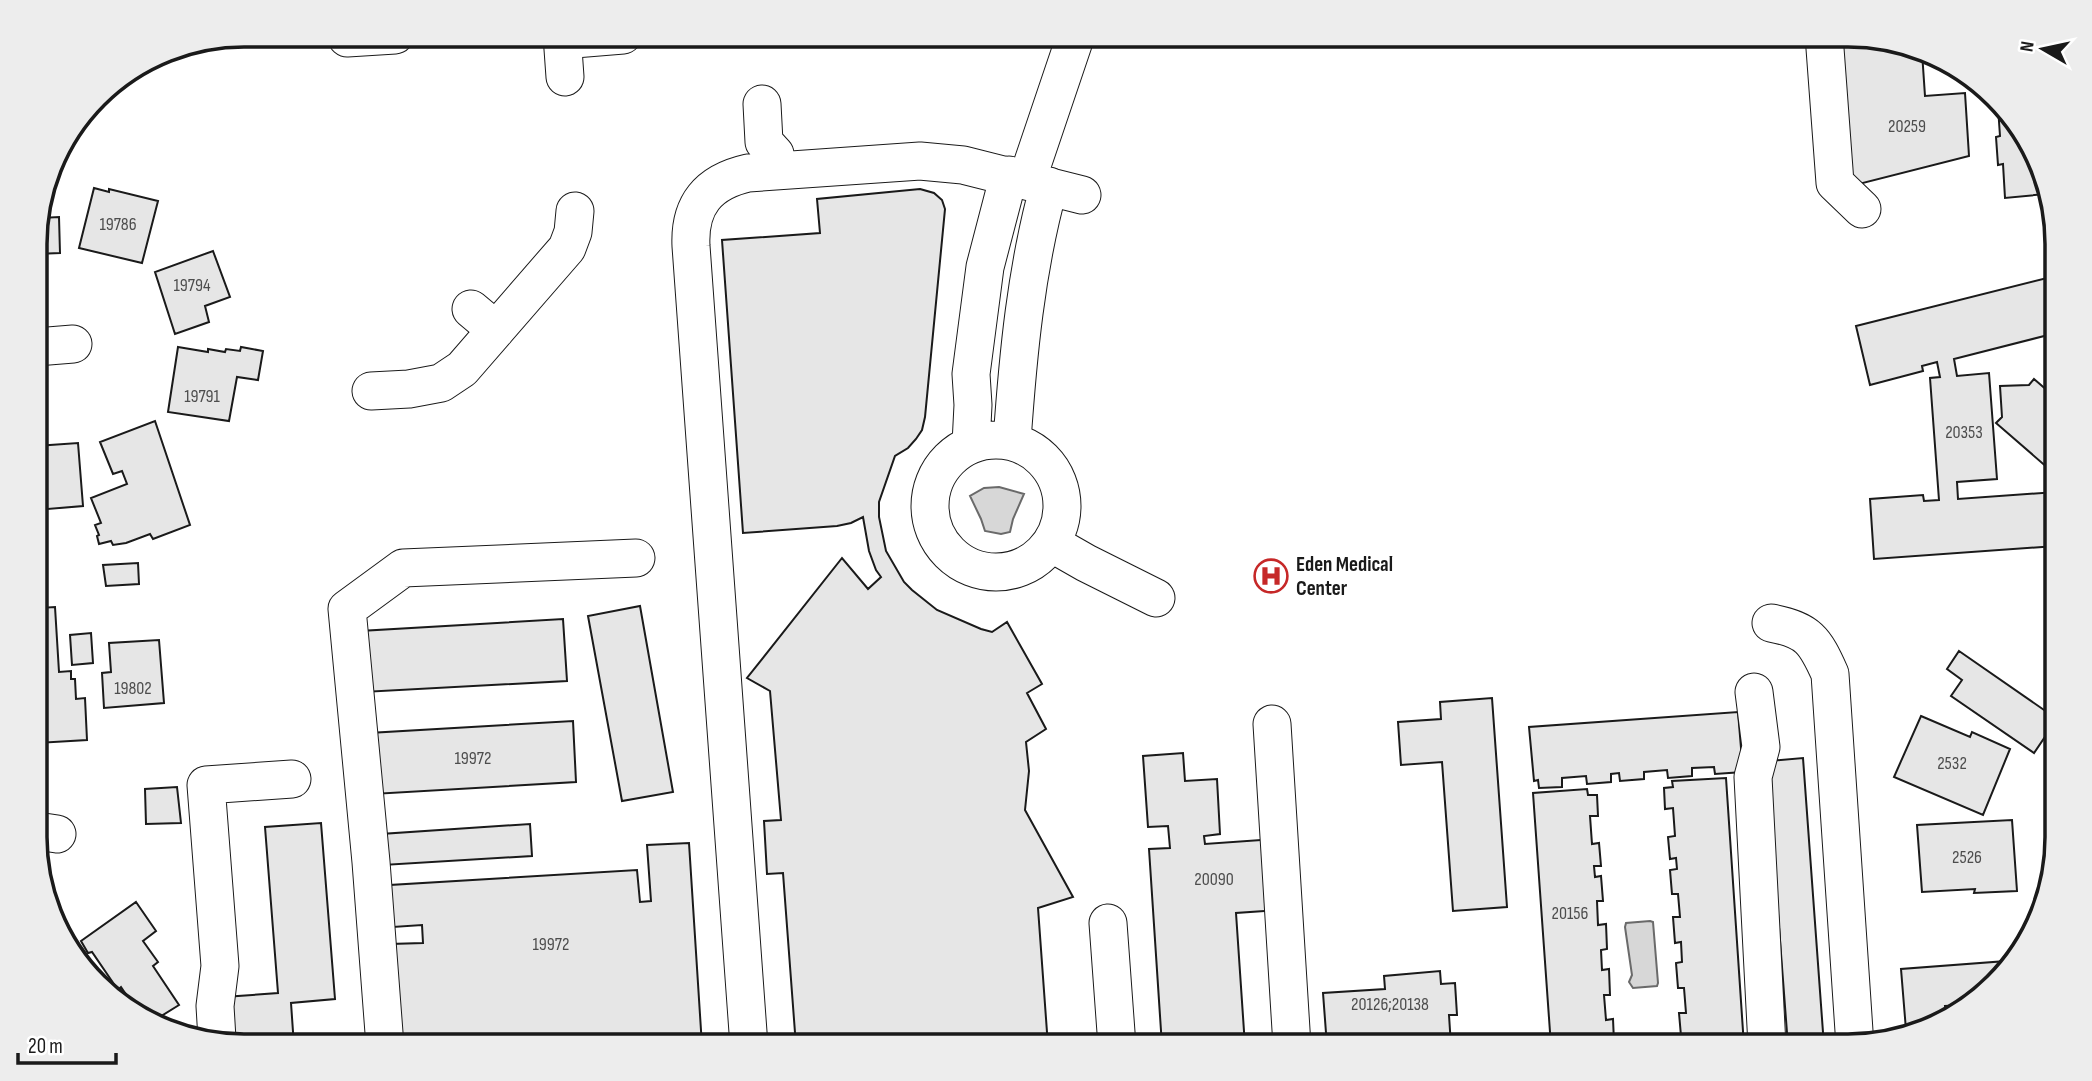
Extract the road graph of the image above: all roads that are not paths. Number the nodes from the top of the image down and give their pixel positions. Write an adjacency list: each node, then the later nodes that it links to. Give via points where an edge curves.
1 (1073, 47): 7 (street)
2 (1825, 47): 8 (street, via 1835,183)
3 (563, 48): 4 (street)
4 (565, 77)
5 (772, 103): 6 (street, via 784,141)
6 (776, 162): 7 (street, via 920,161 963,165); 29 (street, via 717,184 696,207 690,233)
7 (1042, 184): 13 (street, via 1018,351); 14 (street, via 985,267 971,374)
8 (1862, 209)
9 (575, 211): 12 (street, via 567,248 483,320 462,369 441,383)
10 (73, 344): 11 (street)
11 (48, 346)
12 (372, 391)
13 (1012, 441): 14 (street, via 991,439); 15 (street, via 1032,449 1048,463 1058,482 1063,503)
14 (971, 444): 15 (street, via 950,457 936,477 930,501 932,526 944,548 963,564 986,572 1011,571 1033,561)
15 (1051, 543): 17 (street)
16 (636, 558): 28 (street, via 403,568 347,609)
17 (1156, 598)
18 (1770, 623): 27 (street, via 1807,635 1830,674)
19 (1754, 692): 26 (street, via 1761,747 1753,777)
20 (1272, 724): 25 (street)
21 (292, 779): 23 (street, via 206,785 220,966)
22 (1108, 923): 24 (street)
23 (216, 1031)
24 (1116, 1033)
25 (1291, 1033)
26 (1767, 1033)
27 (1855, 1033)
28 (384, 1034)
29 (748, 1034)

